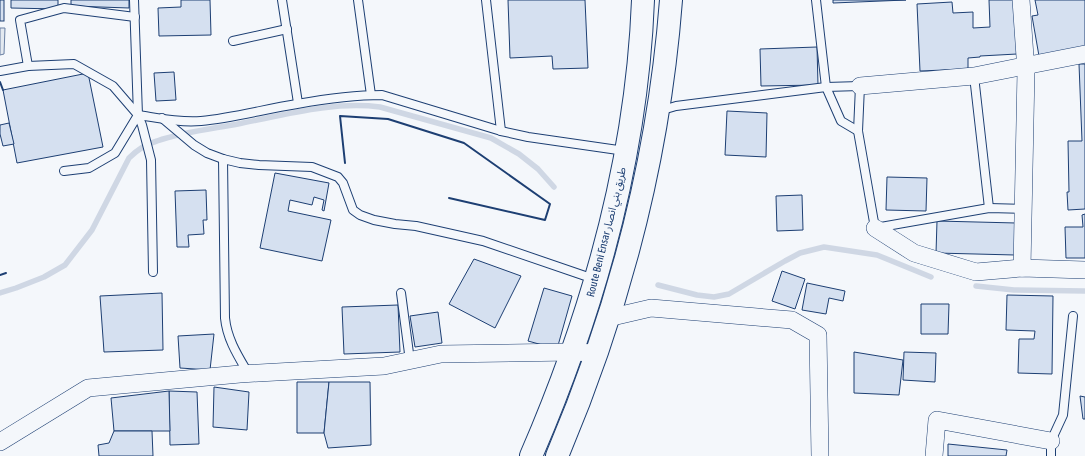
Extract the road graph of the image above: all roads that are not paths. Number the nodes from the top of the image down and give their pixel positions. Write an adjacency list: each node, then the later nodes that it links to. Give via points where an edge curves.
1 (134, 0): 10 (lane)
2 (282, 0): 11 (lane)
3 (358, 0): 20 (lane)
4 (486, 0): 25 (lane)
5 (643, 0): 27 (highway, Route Beni Ensar طريق بني انصار, via 636,90)
6 (671, 0): 22 (highway)
7 (816, 0): 19 (lane)
8 (1021, 0): 15 (street)
9 (65, 4): 10 (lane); 14 (lane, via 20,20)
10 (135, 17): 23 (lane)
11 (287, 29): 12 (lane); 21 (lane)
12 (233, 41)
13 (1085, 54): 15 (street)
14 (28, 66): 16 (lane); 23 (lane, via 74,64 113,86)
15 (1026, 67): 17 (street); 31 (street)
16 (0, 71)
17 (974, 76): 18 (street); 30 (lane)
18 (860, 86): 19 (lane); 26 (lane)
19 (826, 87): 22 (lane, via 676,106); 26 (lane, via 841,121)
20 (371, 95): 21 (lane); 25 (lane, via 382,95)
21 (298, 103): 24 (lane, via 200,121)
22 (659, 111): 39 (highway, via 638,216)
23 (138, 115): 24 (lane); 29 (lane, via 115,153 89,168); 35 (lane, via 151,160)
24 (161, 118): 28 (lane, via 206,153)
25 (501, 131): 27 (lane)
26 (858, 131): 32 (lane)
27 (625, 151): 36 (highway, Route Beni Ensar طريق بني انصار)
28 (223, 159): 36 (lane, via 259,165 312,167 338,177 343,183 353,210 360,215 482,241); 43 (lane, via 226,330)
29 (64, 171)
30 (989, 208): 31 (lane); 32 (lane)
31 (1023, 209): 33 (street)
32 (875, 228): 33 (street, via 914,254 976,272)
33 (1022, 268): 34 (street)
34 (1085, 270)
35 (153, 272)
36 (595, 280): 40 (highway, Route Beni Ensar طريق بني انصار)
37 (401, 293): 42 (lane)
38 (1073, 316): 45 (lane, via 1063,416)
39 (608, 318): 41 (highway); 48 (street, via 651,308 792,320 818,335)
40 (572, 352): 41 (street); 42 (street, via 441,354); 46 (highway, Route Beni Ensar طريق بني انصار)
41 (596, 354): 47 (highway)
42 (410, 361): 43 (street, via 384,366)
43 (248, 373): 44 (street, via 88,388)
44 (0, 442)
45 (1051, 449): 49 (street, via 937,420)
46 (531, 456)
47 (557, 456)
48 (820, 456)
49 (934, 456)

